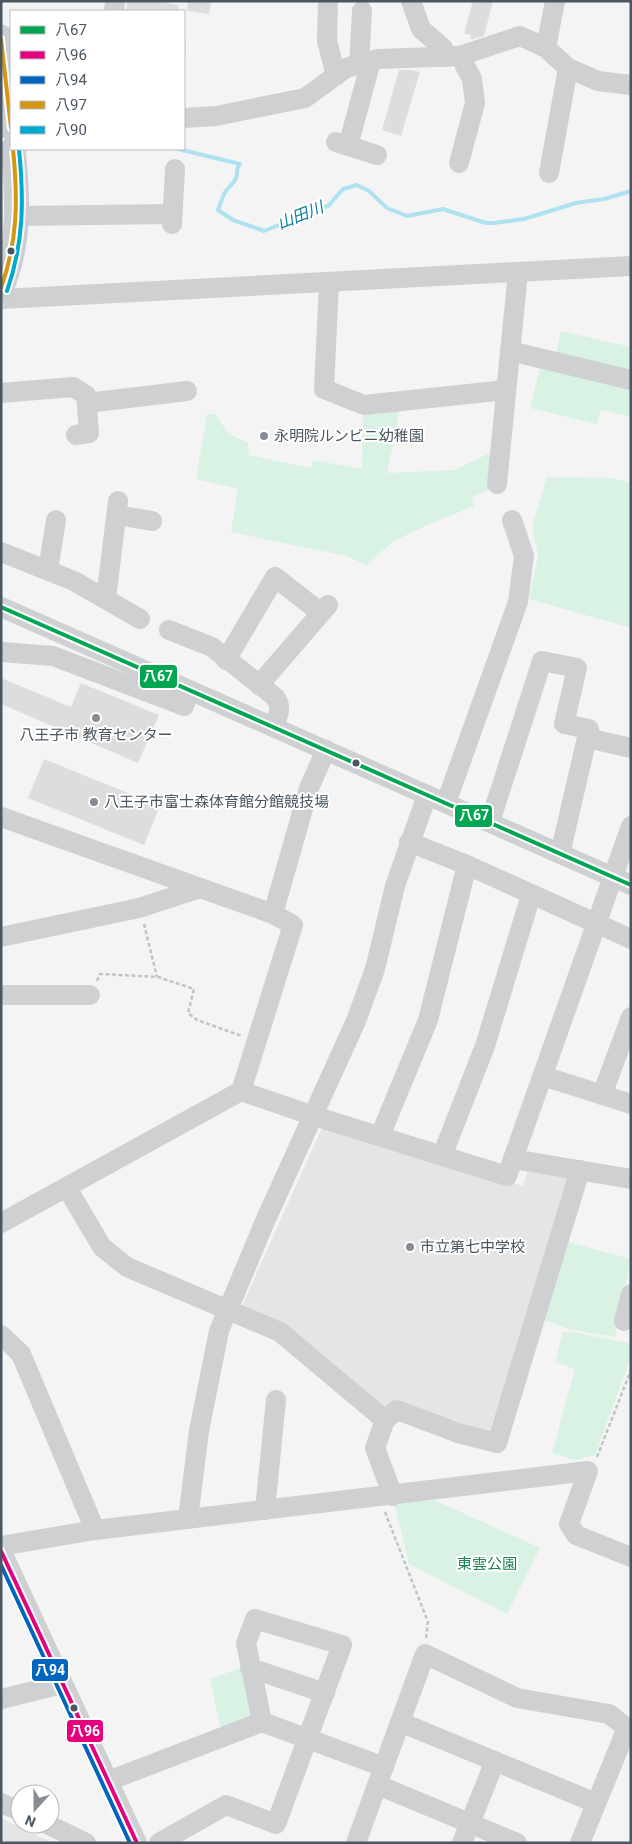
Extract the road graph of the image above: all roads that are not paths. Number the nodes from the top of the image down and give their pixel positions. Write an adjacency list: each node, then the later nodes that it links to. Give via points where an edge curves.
1 (328, 1): 10 (street, via 327,40)
2 (411, 1): 7 (street, via 421,29)
3 (554, 1): 6 (street)
4 (362, 11): 8 (street)
5 (1, 37): 12 (main road)
6 (546, 48): 7 (street, via 520,36); 9 (street)
7 (453, 57): 8 (street, via 378,59); 16 (street, via 472,79 475,104)
8 (365, 63): 10 (street, via 346,68); 15 (street, via 342,144)
9 (568, 68): 11 (street, via 598,81); 18 (street)
10 (336, 76): 13 (street, via 305,98 216,116)
11 (631, 85)
12 (10, 113)
13 (185, 118)
14 (14, 154): 19 (main road)
15 (377, 155)
16 (459, 163)
17 (174, 167): 19 (street, via 172,219)
18 (549, 173)
19 (18, 216): 23 (main road, via 14,246)
20 (631, 266): 21 (street)
21 (518, 272): 22 (street); 25 (street)
22 (329, 283): 24 (street); 27 (street, via 324,389 364,405)
23 (1, 288)
24 (1, 299)
25 (510, 351): 26 (street); 27 (street)
26 (631, 380)
27 (506, 390): 32 (street)
28 (188, 391): 30 (street)
29 (1, 393): 30 (street, via 73,387 86,396)
30 (86, 403): 31 (street, via 89,434)
31 (76, 435)
32 (497, 484)
33 (56, 520): 37 (street)
34 (512, 520): 51 (street, via 524,556 518,602)
35 (152, 521): 38 (street, via 118,508)
36 (1, 552): 37 (street)
37 (48, 570): 38 (street)
38 (106, 599): 40 (street)
39 (1, 607): 45 (street)
40 (140, 619)
41 (169, 630): 43 (street, via 212,647)
42 (1, 652): 45 (street, via 53,656 184,706)
43 (226, 660): 44 (street); 44 (street, via 275,577 324,609)
44 (259, 685): 46 (street, via 280,703)
45 (190, 691): 46 (street)
46 (273, 727): 49 (street)
47 (587, 738): 48 (street); 53 (street, via 589,729 564,724 577,668 542,661); 56 (street)
48 (631, 748)
49 (326, 750): 50 (street); 62 (street, via 309,788)
50 (427, 795): 51 (street); 55 (street)
51 (446, 803): 53 (street)
52 (1, 817): 60 (street)
53 (490, 822): 56 (street)
54 (630, 831): 58 (street)
55 (409, 842): 57 (street); 73 (street, via 375,969 356,1022)
56 (560, 854): 58 (street)
57 (467, 865): 61 (street); 74 (street, via 428,1020)
58 (612, 877): 59 (street); 63 (street)
59 (631, 886)
60 (200, 888): 62 (street); 64 (street, via 139,908)
61 (531, 895): 63 (street); 75 (street, via 485,1046)
62 (273, 914): 70 (street, via 293,925)
63 (596, 924): 65 (street); 69 (street)
64 (1, 938)
65 (631, 939)
66 (1, 995): 67 (street)
67 (90, 995)
68 (631, 1017): 71 (street)
69 (543, 1076): 71 (street); 76 (street)
70 (241, 1091): 73 (street); 79 (street)
71 (602, 1095): 72 (street)
72 (631, 1104)
73 (314, 1116): 74 (street); 82 (street)
74 (380, 1136): 75 (street)
75 (442, 1156): 76 (street, via 507,1176)
76 (514, 1159): 77 (street)
77 (580, 1170): 78 (street); 86 (street, via 497,1443 458,1433 397,1410)
78 (631, 1180)
79 (67, 1188): 80 (street); 82 (street, via 102,1248 127,1267)
80 (1, 1223)
81 (631, 1294): 83 (street)
82 (227, 1311): 86 (street, via 280,1332); 89 (street, via 219,1331 200,1431)
83 (624, 1321)
84 (1, 1335): 90 (street, via 21,1354)
85 (276, 1400): 88 (street)
86 (385, 1420): 87 (street, via 375,1448)
87 (386, 1496): 88 (street); 93 (street, via 588,1472 569,1524 576,1535)
88 (265, 1510): 89 (street)
89 (188, 1519): 90 (street)
90 (95, 1530): 91 (street)
91 (1, 1546)
92 (1, 1550): 95 (street)
93 (631, 1557)
94 (250, 1668): 96 (street); 96 (street, via 246,1643 255,1619 342,1645); 98 (street)
95 (62, 1684): 97 (street); 103 (street)
96 (325, 1692): 100 (street)
97 (1, 1699)
98 (262, 1722): 100 (street); 103 (street)
99 (400, 1722): 101 (street); 102 (street); 104 (street, via 424,1654 517,1698 609,1714 627,1728)
100 (308, 1739): 102 (street); 109 (street, via 276,1824 226,1805)
101 (495, 1761): 104 (street); 105 (street)
102 (381, 1776): 105 (street); 110 (street)
103 (108, 1782): 108 (street)
104 (596, 1803): 113 (street)
105 (470, 1823): 111 (street); 112 (street)
106 (60, 1831): 107 (street)
107 (86, 1843)
108 (137, 1843)
109 (160, 1843)
110 (356, 1843)
111 (462, 1843)
112 (517, 1843)
113 (580, 1843)

